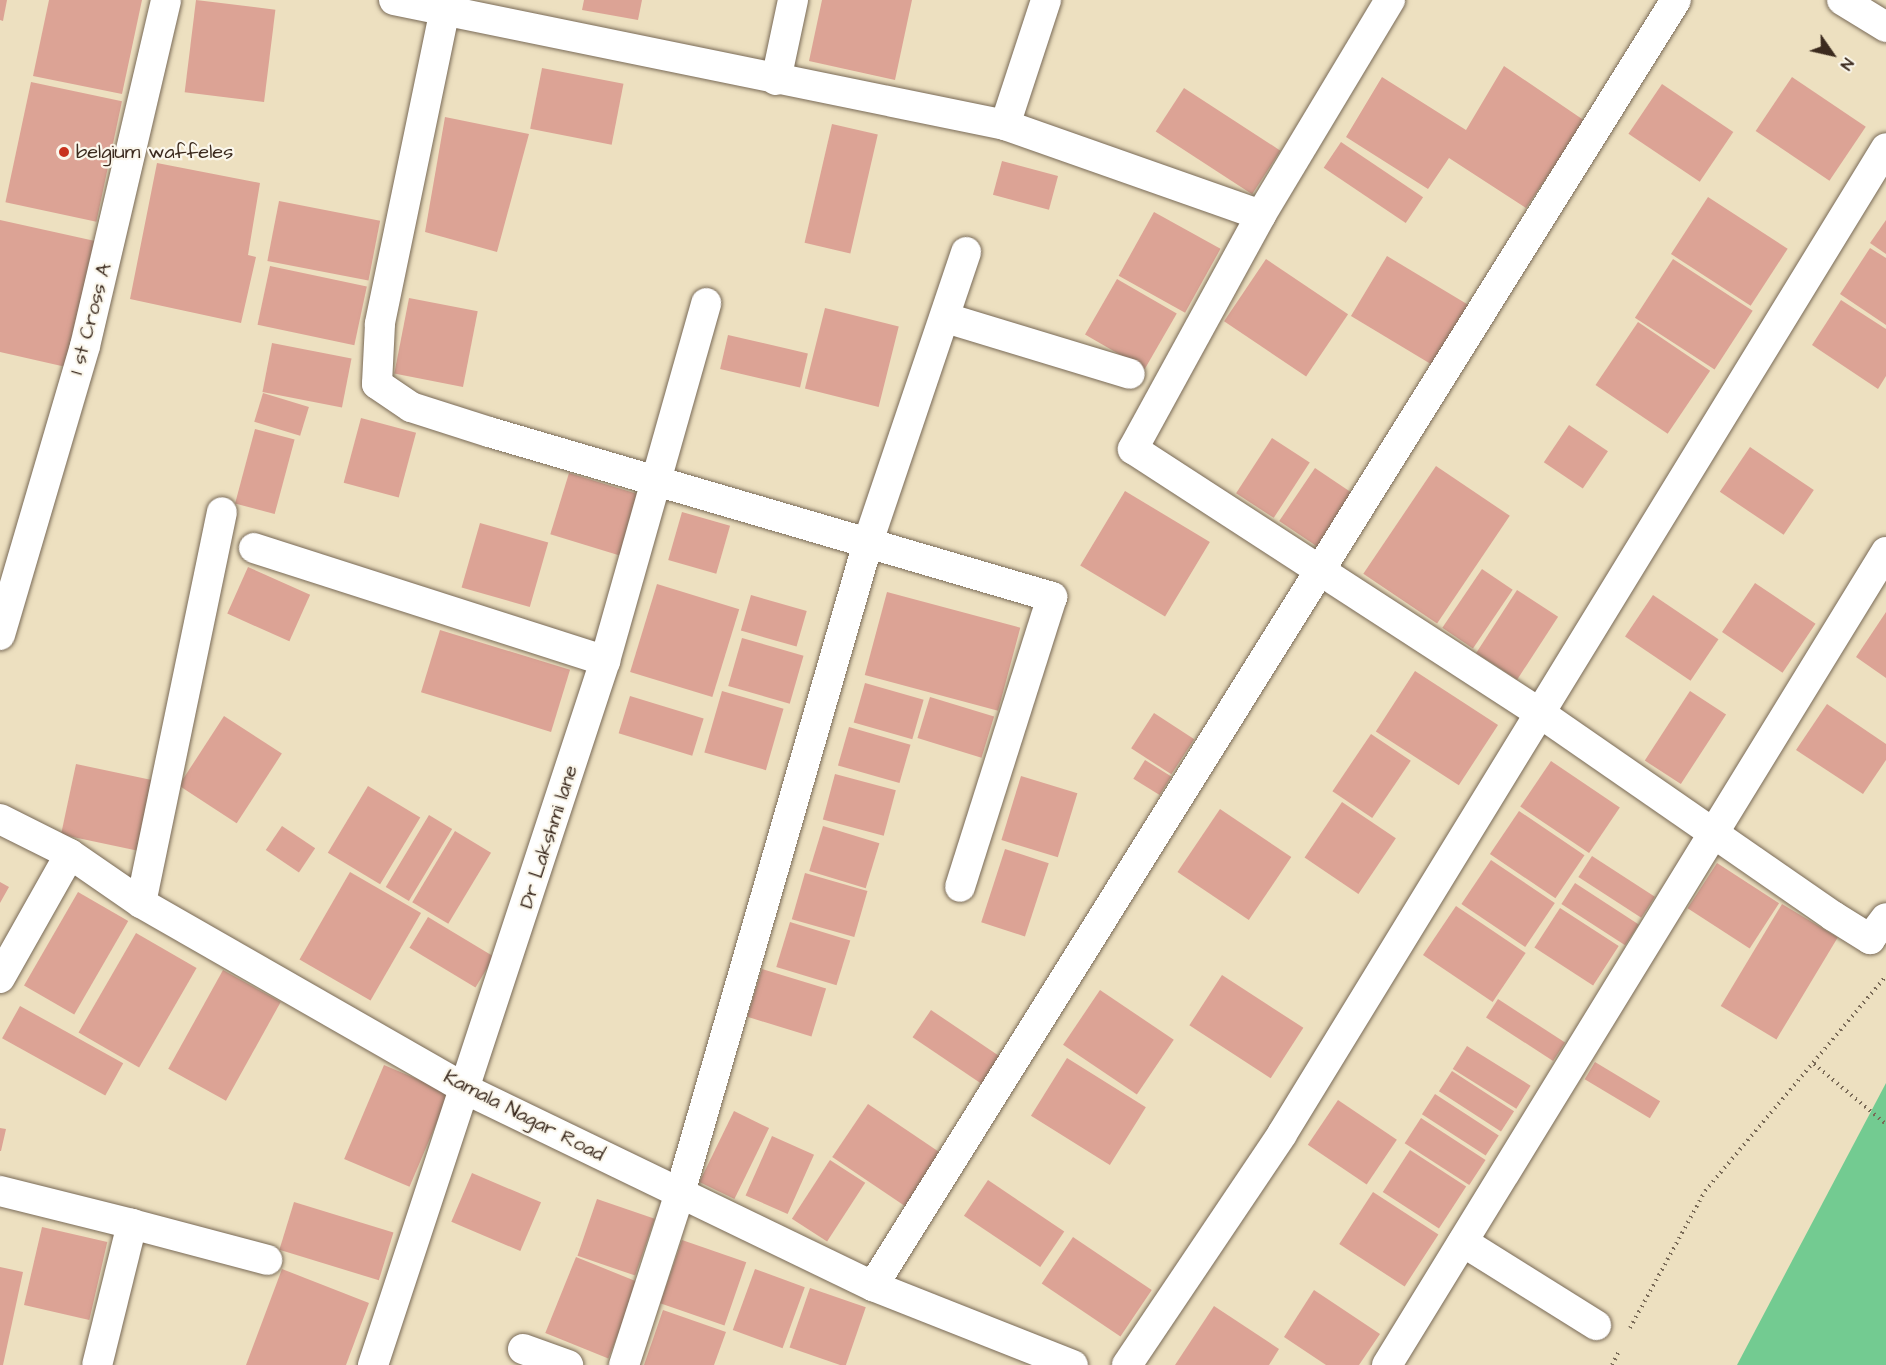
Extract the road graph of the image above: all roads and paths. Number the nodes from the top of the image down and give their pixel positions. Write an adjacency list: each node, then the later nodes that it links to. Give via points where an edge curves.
1 (166, 0): 24 (street, 1 st Cross A, via 88,335)
2 (394, 0): 8 (street)
3 (793, 0): 10 (street)
4 (1046, 0): 11 (street)
5 (1390, 0): 13 (street)
6 (1676, 0): 23 (street)
7 (1842, 0): 9 (street)
8 (445, 9): 10 (street); 18 (street, via 380,324 377,384 411,406)
9 (1886, 27)
10 (776, 80): 11 (street)
11 (1005, 125): 13 (street)
12 (1886, 148): 26 (street)
13 (1261, 215): 23 (street, via 1133,449)
14 (966, 252): 16 (street)
15 (706, 303): 18 (street, Dr Lakshmi lane)
16 (946, 318): 17 (street); 20 (street)
17 (1130, 374)
18 (657, 484): 20 (street); 25 (street, Dr Lakshmi lane)
19 (222, 512): 31 (street)
20 (869, 539): 30 (street, via 1052,597); 39 (street)
21 (254, 548): 25 (street)
22 (1886, 552): 28 (street)
23 (1322, 572): 26 (street); 43 (street)
24 (0, 634)
25 (605, 661): 36 (street, Dr Lakshmi lane)
26 (1537, 711): 28 (street); 54 (street, via 1282,1134)
27 (0, 819): 29 (street, Kamala Nagar Road)
28 (1712, 835): 32 (street, via 1870,939); 41 (street)
29 (70, 854): 31 (street, Kamala Nagar Road); 34 (street)
30 (960, 887)
31 (141, 903): 36 (street, Kamala Nagar Road)
32 (1886, 918)
33 (1886, 976): 35 (path)
34 (0, 978)
35 (1814, 1064): 37 (path); 45 (path, via 1705,1191)
36 (467, 1090): 39 (street, Kamala Nagar Road); 50 (street, Dr Lakshmi lane)
37 (1886, 1124)
38 (0, 1191): 40 (street)
39 (680, 1193): 43 (street, Kamala Nagar Road); 52 (street)
40 (132, 1224): 42 (street); 49 (street)
41 (1463, 1242): 44 (street); 55 (street)
42 (267, 1260)
43 (873, 1286): 48 (street, Kamala Nagar Road)
44 (1596, 1324)
45 (1628, 1334)
46 (1622, 1344): 56 (path)
47 (523, 1349): 51 (street)
48 (1022, 1356): 53 (street, Kamala Nagar Road)
49 (97, 1365)
50 (373, 1365)
51 (568, 1365)
52 (624, 1365)
53 (1072, 1365)
54 (1127, 1365)
55 (1387, 1365)
56 (1612, 1365)

